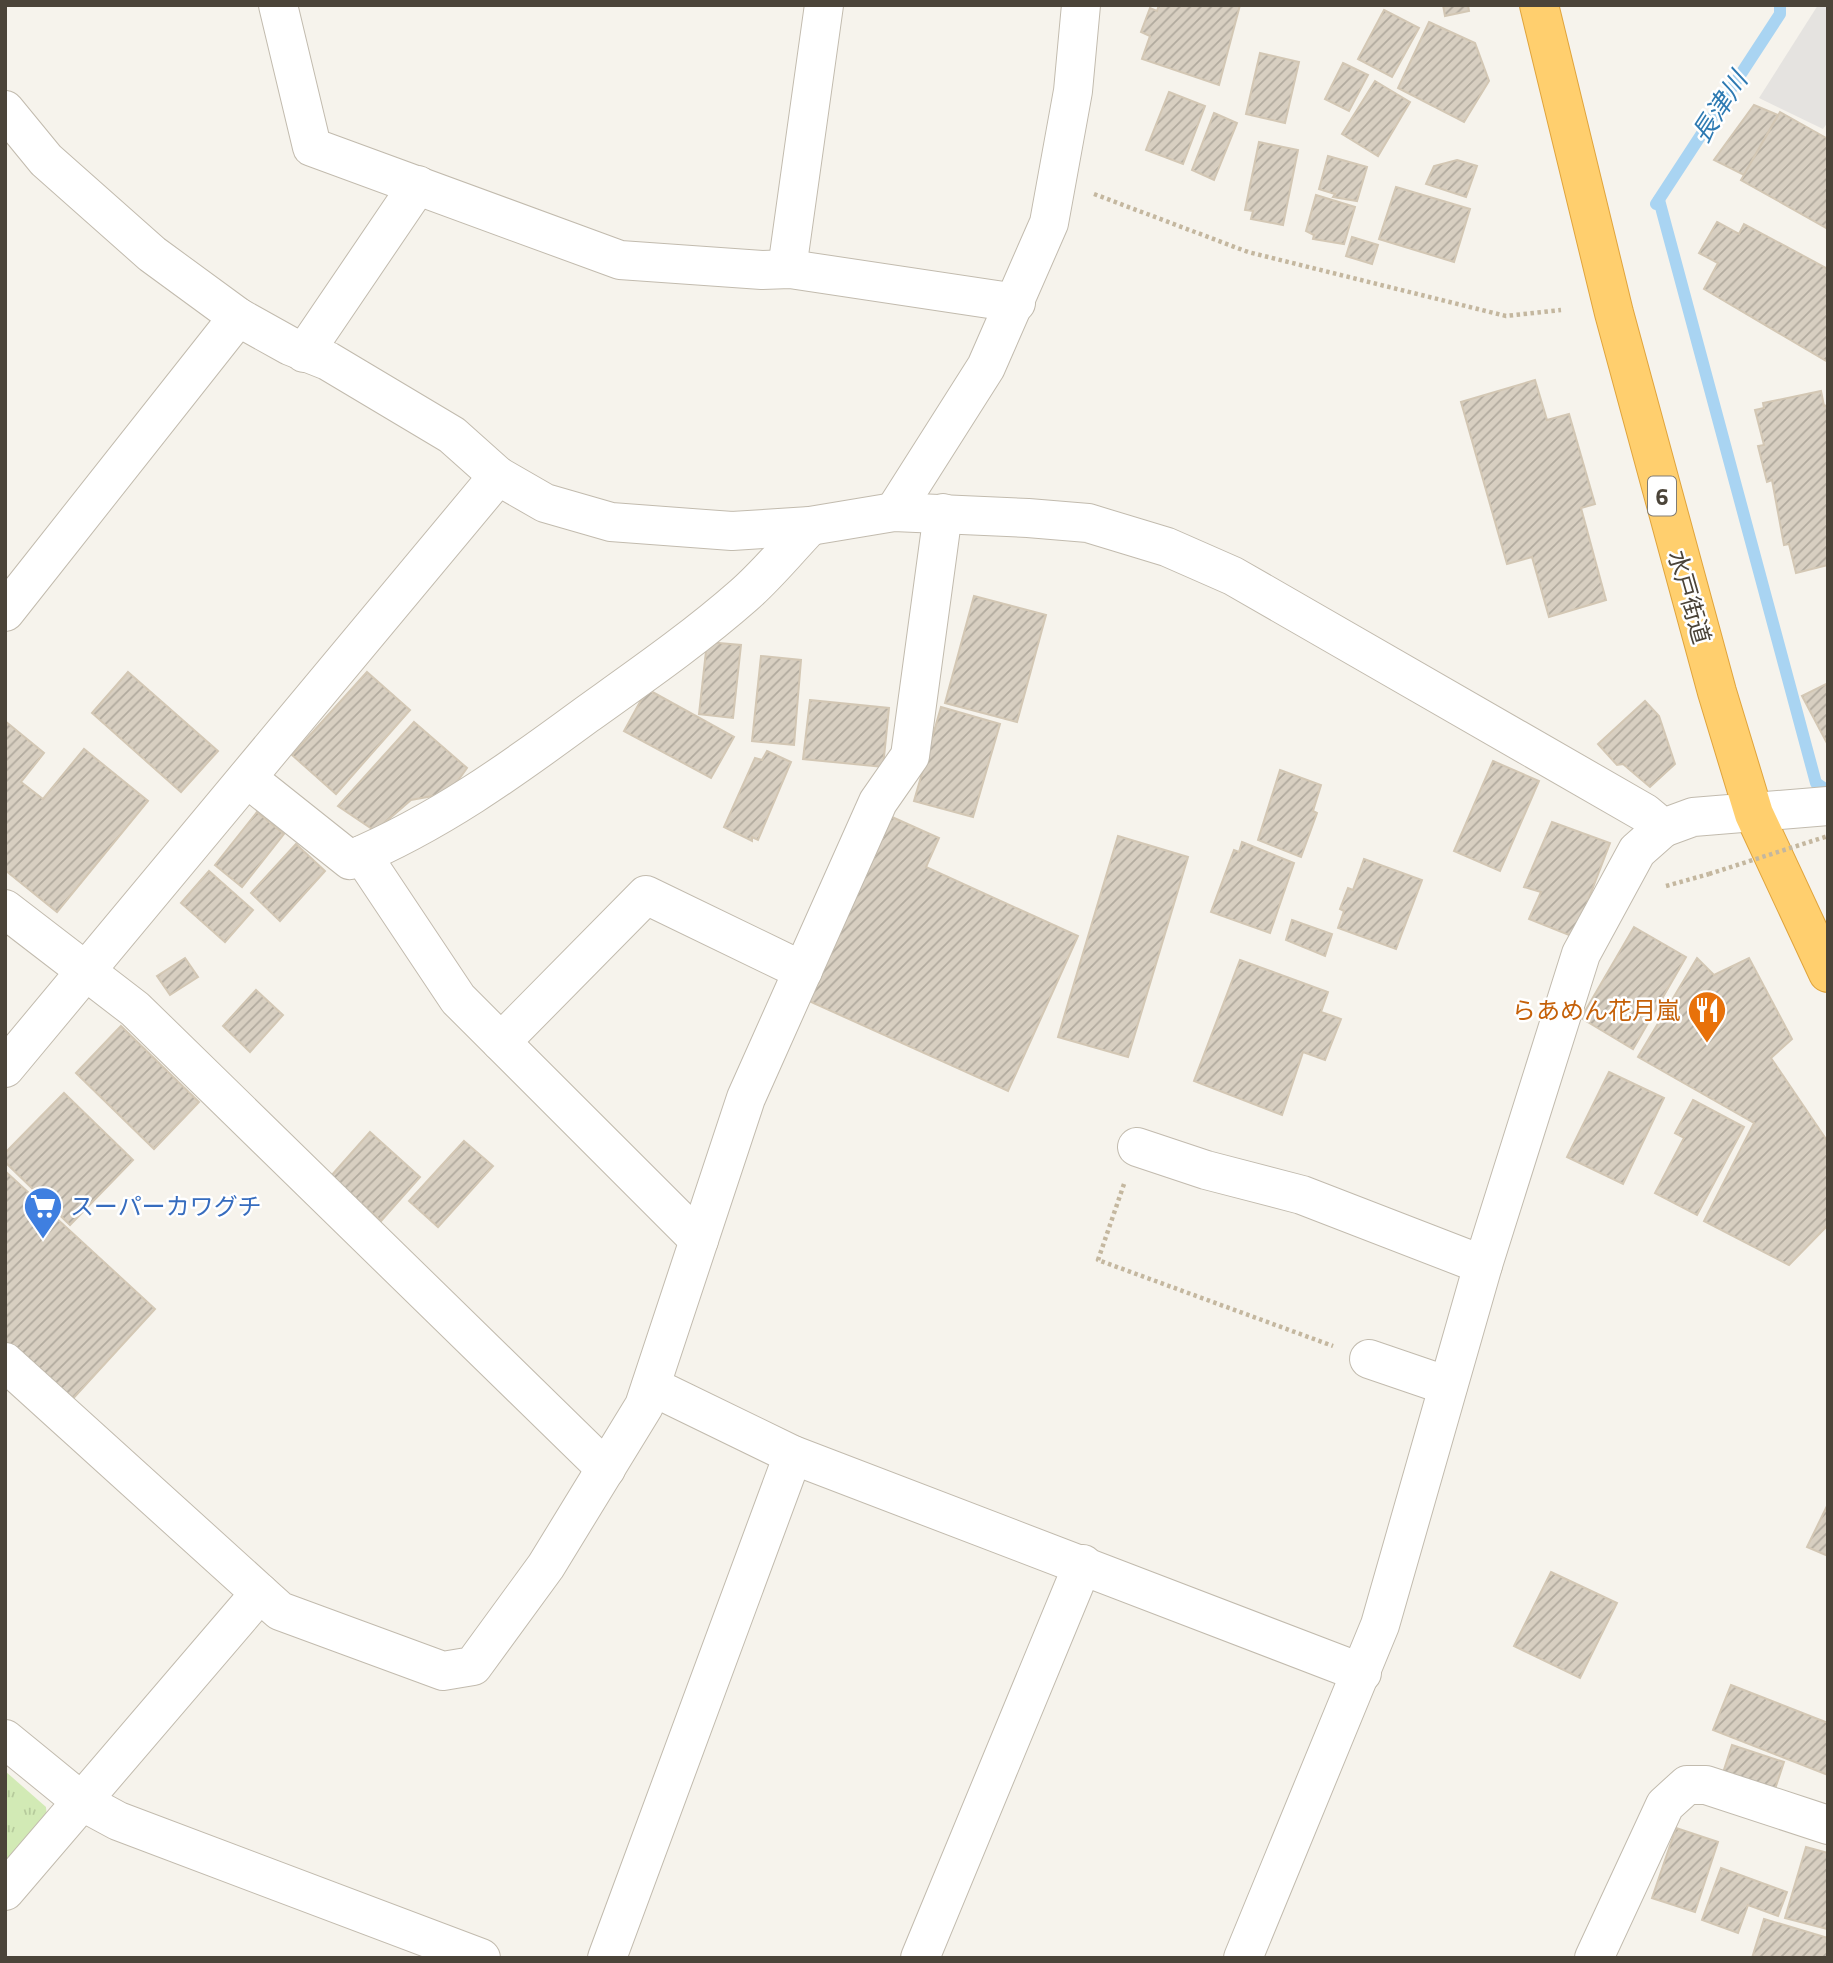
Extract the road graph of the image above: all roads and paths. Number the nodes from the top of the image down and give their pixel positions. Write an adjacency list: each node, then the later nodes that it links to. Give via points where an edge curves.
1 (278, 5): 7 (street, via 312,146)
2 (824, 5): 8 (street)
3 (1081, 5): 6 (street)
4 (1539, 5): 19 (highway, 水戸街道 / 6, via 1679,559)
5 (5, 110): 11 (street, via 46,160 152,254)
6 (1058, 180): 9 (street, via 1049,223); 10 (path, via 1248,252 1506,316)
7 (418, 185): 8 (street, via 620,260); 12 (street)
8 (787, 269): 9 (street)
9 (1016, 303): 14 (street, via 986,367)
10 (1561, 310)
11 (238, 317): 12 (street); 17 (street)
12 (304, 353): 13 (street, via 328,361 452,435)
13 (498, 476): 16 (street, via 545,503 611,522 732,531); 18 (street)
14 (894, 512): 15 (street); 16 (street)
15 (943, 513): 21 (street, via 1088,523 1167,547 1233,576 1645,813); 26 (street, via 910,756 878,802)
16 (810, 526): 22 (street, via 745,595 638,678 505,775 416,831)
17 (5, 612)
18 (247, 778): 22 (street, via 351,860); 25 (street)
19 (1754, 814): 20 (street); 21 (street, via 1693,817); 27 (highway, 水戸街道 / 6)
20 (1825, 817): 23 (path, bridge)
21 (1663, 828): 32 (street, via 1637,851 1581,954)
22 (362, 855): 28 (street, via 458,999)
23 (1656, 890)
24 (5, 909): 25 (street)
25 (86, 970): 29 (street); 38 (street, via 135,1009)
26 (803, 971): 28 (street, via 646,895); 31 (street, via 746,1098)
27 (1828, 973)
28 (500, 1042): 31 (street)
29 (5, 1068)
30 (1137, 1147): 32 (street, via 1302,1195); 33 (path, via 1098,1260)
31 (699, 1240): 35 (street)
32 (1483, 1265): 36 (street)
33 (1369, 1359): 36 (street)
34 (5, 1362): 40 (street)
35 (651, 1386): 37 (street); 38 (street)
36 (1448, 1386): 41 (street)
37 (793, 1455): 39 (street); 47 (street)
38 (606, 1469): 40 (street, via 546,1566 473,1667 443,1671 280,1612)
39 (1083, 1564): 41 (street); 48 (street)
40 (260, 1593): 43 (street)
41 (1362, 1673): 49 (street)
42 (5, 1739): 43 (street)
43 (82, 1801): 45 (street); 46 (street, via 118,1821)
44 (1828, 1825): 50 (street, via 1706,1785 1687,1785 1665,1805)
45 (5, 1891)
46 (481, 1958)
47 (607, 1958)
48 (920, 1958)
49 (1244, 1958)
50 (1594, 1958)

